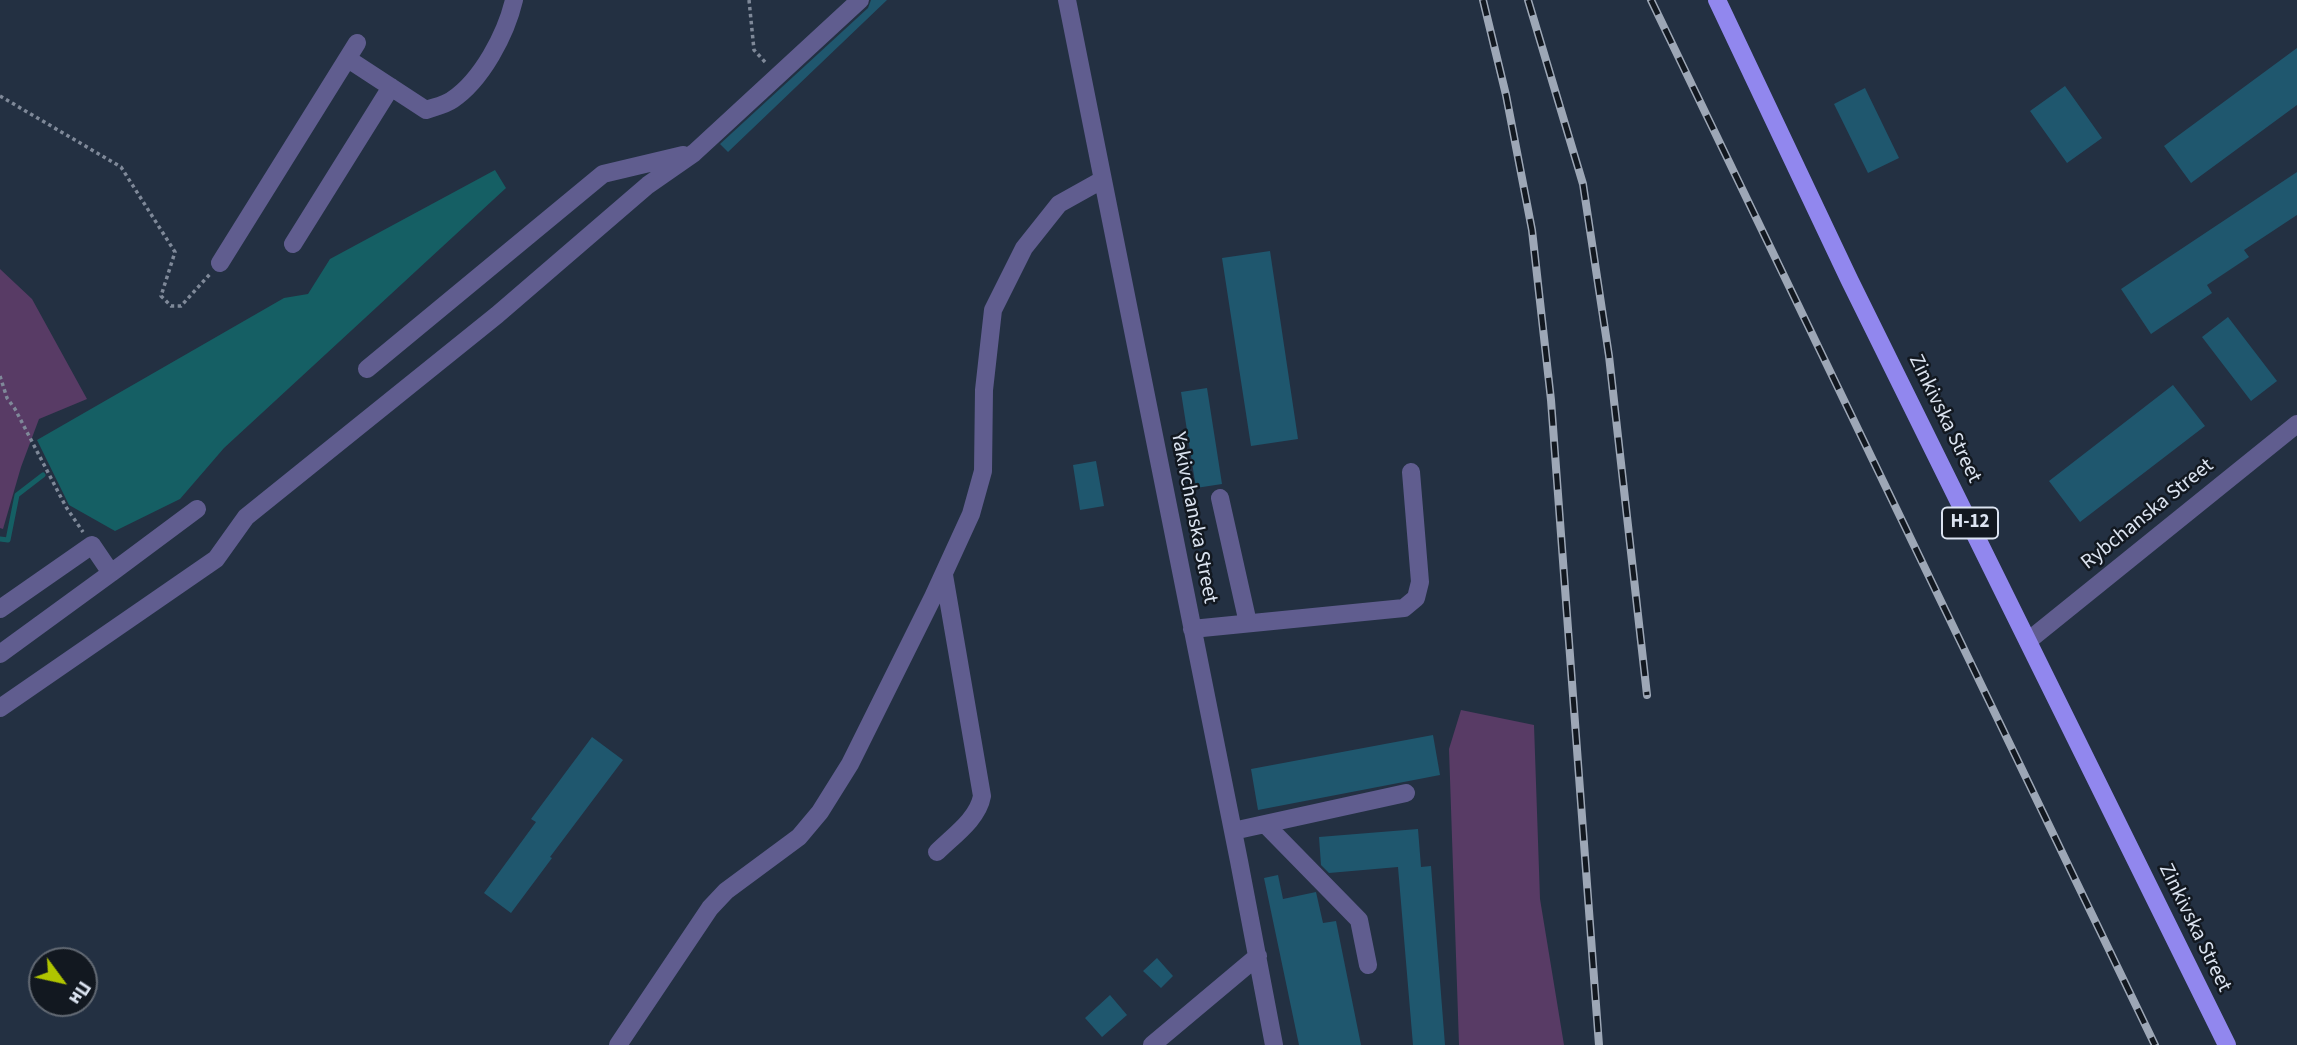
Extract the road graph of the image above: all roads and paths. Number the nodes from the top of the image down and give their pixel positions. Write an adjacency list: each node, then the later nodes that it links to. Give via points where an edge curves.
1 (514, 0): 9 (street, via 487,65 452,100 426,110)
2 (749, 0): 8 (path, via 754,50)
3 (860, 0): 8 (street)
4 (1067, 0): 12 (street, Yakivchanska Street)
5 (1717, 0): 27 (main road, Zinkivska Street / Н-12)
6 (357, 43): 7 (street)
7 (348, 60): 9 (street); 14 (street)
8 (777, 76): 11 (street)
9 (391, 87): 13 (street)
10 (0, 96): 14 (path, via 121,167 175,252 161,296 171,306 181,306)
11 (694, 153): 15 (street, via 603,174); 29 (street, via 648,185 497,315 246,517 216,559)
12 (1102, 180): 23 (street, via 1059,204 1024,248 993,310 984,390 983,471 971,514); 26 (street, Yakivchanska Street)
13 (293, 244)
14 (220, 263)
15 (367, 369)
16 (0, 376): 21 (path, via 7,398 66,507)
17 (2297, 424): 27 (street, Rybchanska Street)
18 (1411, 472): 25 (street, via 1420,582 1416,597 1404,608)
19 (1220, 498): 25 (street)
20 (197, 509): 22 (street)
21 (92, 545): 22 (street); 24 (street)
22 (111, 573): 28 (street)
23 (943, 575): 33 (street, via 982,796 973,816); 36 (street, via 850,764 820,812 799,838 710,908)
24 (0, 609)
25 (1248, 623): 26 (street)
26 (1192, 629): 32 (street, Yakivchanska Street)
27 (2028, 641): 39 (main road, Zinkivska Street / Н-12)
28 (0, 654)
29 (0, 708)
30 (1406, 793): 31 (street)
31 (1266, 825): 32 (street); 35 (street, via 1359,920)
32 (1233, 831): 34 (street, Yakivchanska Street)
33 (937, 852)
34 (1258, 956): 37 (street); 38 (street, Yakivchanska Street)
35 (1368, 965)
36 (618, 1045)
37 (1152, 1045)
38 (1274, 1045)
39 (2227, 1045)

